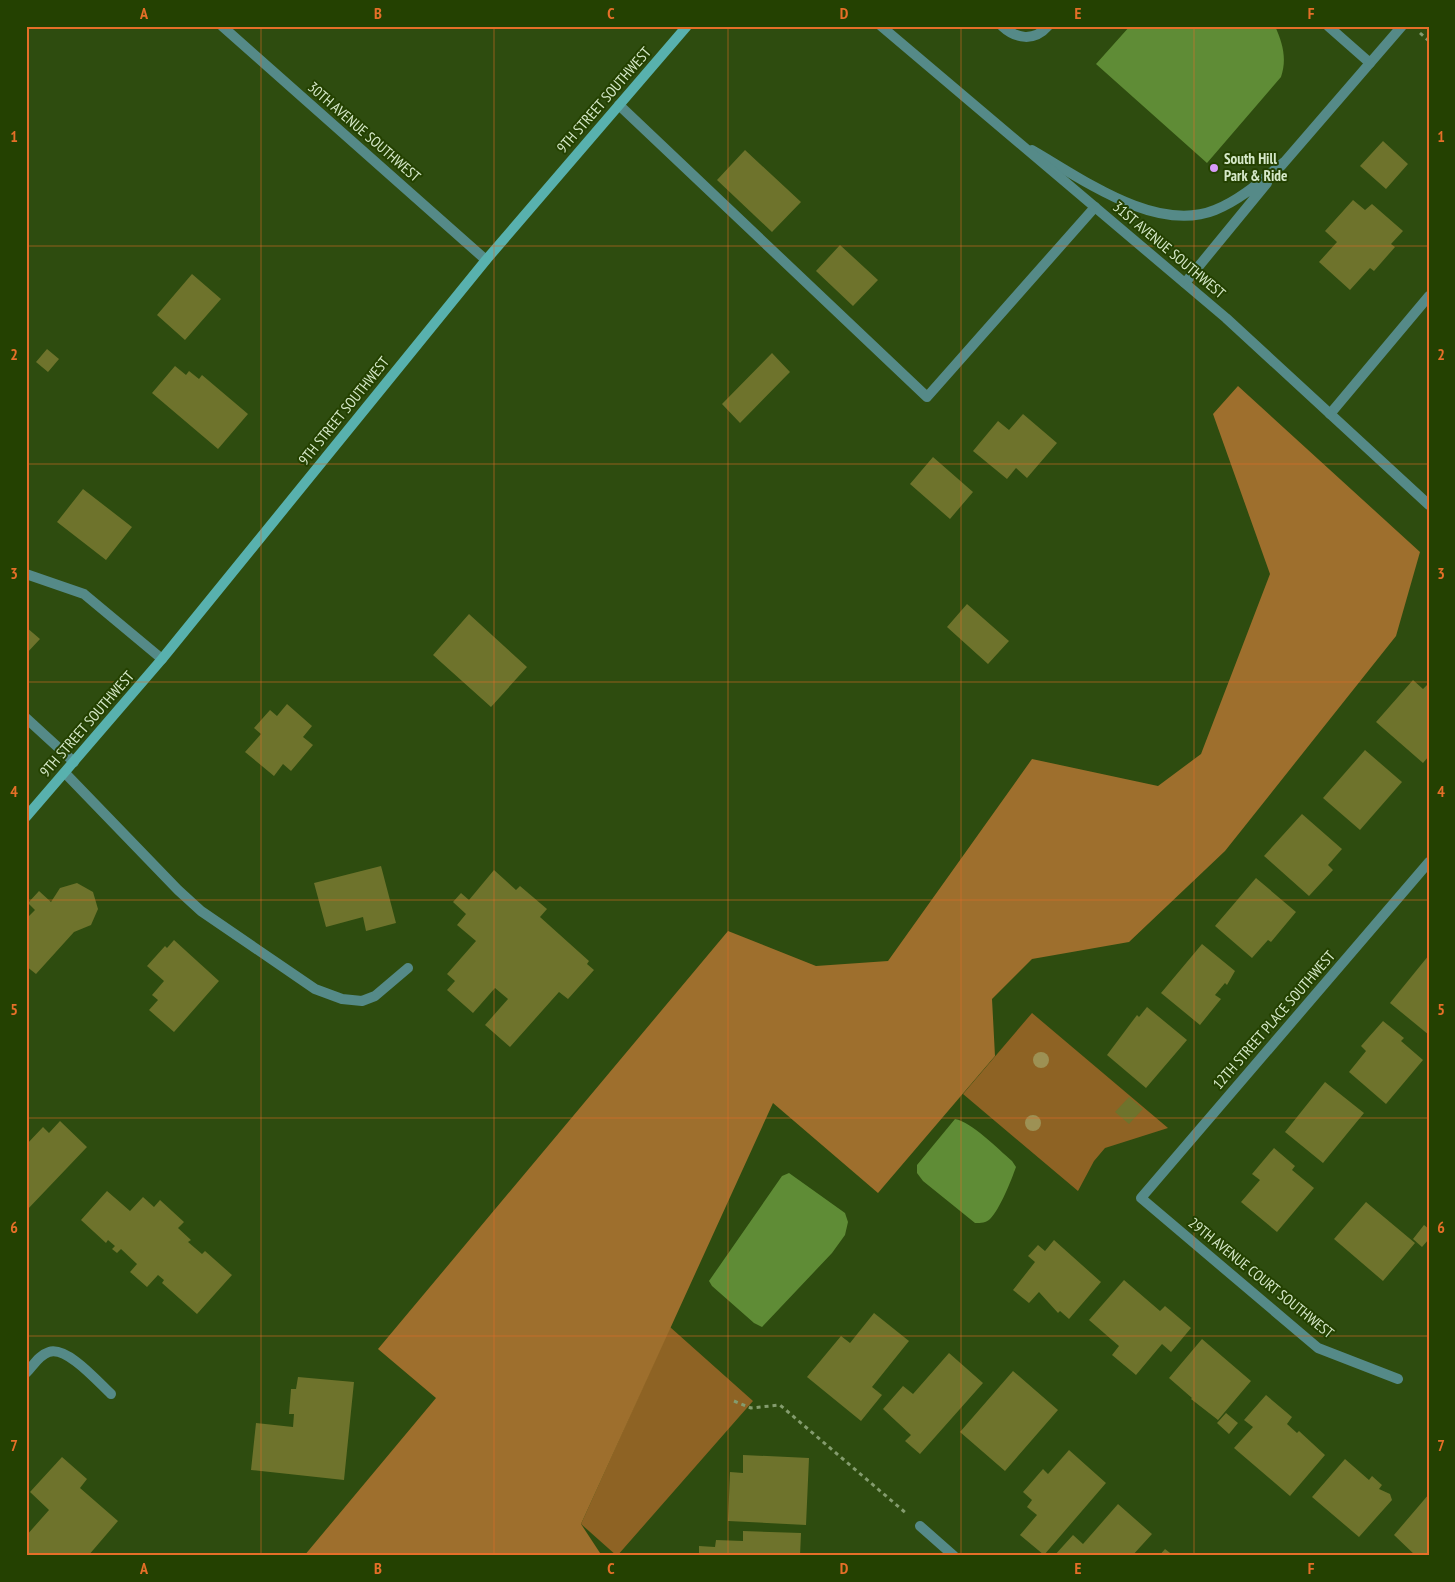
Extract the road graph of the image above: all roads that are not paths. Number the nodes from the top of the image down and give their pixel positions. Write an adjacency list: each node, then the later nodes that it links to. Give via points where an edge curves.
1 (222, 26): 13 (street, 30TH AVENUE SOUTHWEST)
2 (687, 26): 9 (main road, 9TH STREET SOUTHWEST)
3 (881, 26): 10 (street, 31ST AVENUE SOUTHWEST)
4 (1002, 26): 7 (street, via 1019,37 1028,38)
5 (1328, 26): 8 (street)
6 (1402, 26): 8 (street)
7 (1046, 28)
8 (1370, 63): 11 (street)
9 (619, 105): 12 (street, via 927,396); 13 (main road, 9TH STREET SOUTHWEST)
10 (1019, 143): 11 (street, via 1113,196 1170,216 1214,210 1253,188); 12 (street, 31ST AVENUE SOUTHWEST)
11 (1284, 162): 14 (street)
12 (1095, 207): 14 (street, 31ST AVENUE SOUTHWEST)
13 (486, 260): 19 (main road, 9TH STREET SOUTHWEST)
14 (1185, 283): 16 (street, 31ST AVENUE SOUTHWEST)
15 (1429, 296): 16 (street)
16 (1330, 414): 17 (street, 31ST AVENUE SOUTHWEST)
17 (1429, 505)
18 (26, 574): 19 (street, via 84,594)
19 (162, 659): 21 (main road, 9TH STREET SOUTHWEST)
20 (26, 718): 21 (street)
21 (74, 762): 22 (main road, 9TH STREET SOUTHWEST)
22 (65, 773): 23 (main road, 9TH STREET SOUTHWEST); 25 (street, via 200,911 314,989 342,999 362,1000 375,996)
23 (26, 817)
24 (1429, 862): 26 (street, 12TH STREET PLACE SOUTHWEST)
25 (408, 968)
26 (1141, 1198): 28 (street, 29TH AVENUE COURT SOUTHWEST, via 1318,1348)
27 (26, 1373): 29 (street, via 40,1357 59,1351)
28 (1398, 1378)
29 (111, 1394)
30 (920, 1526): 31 (street)
31 (954, 1556)

